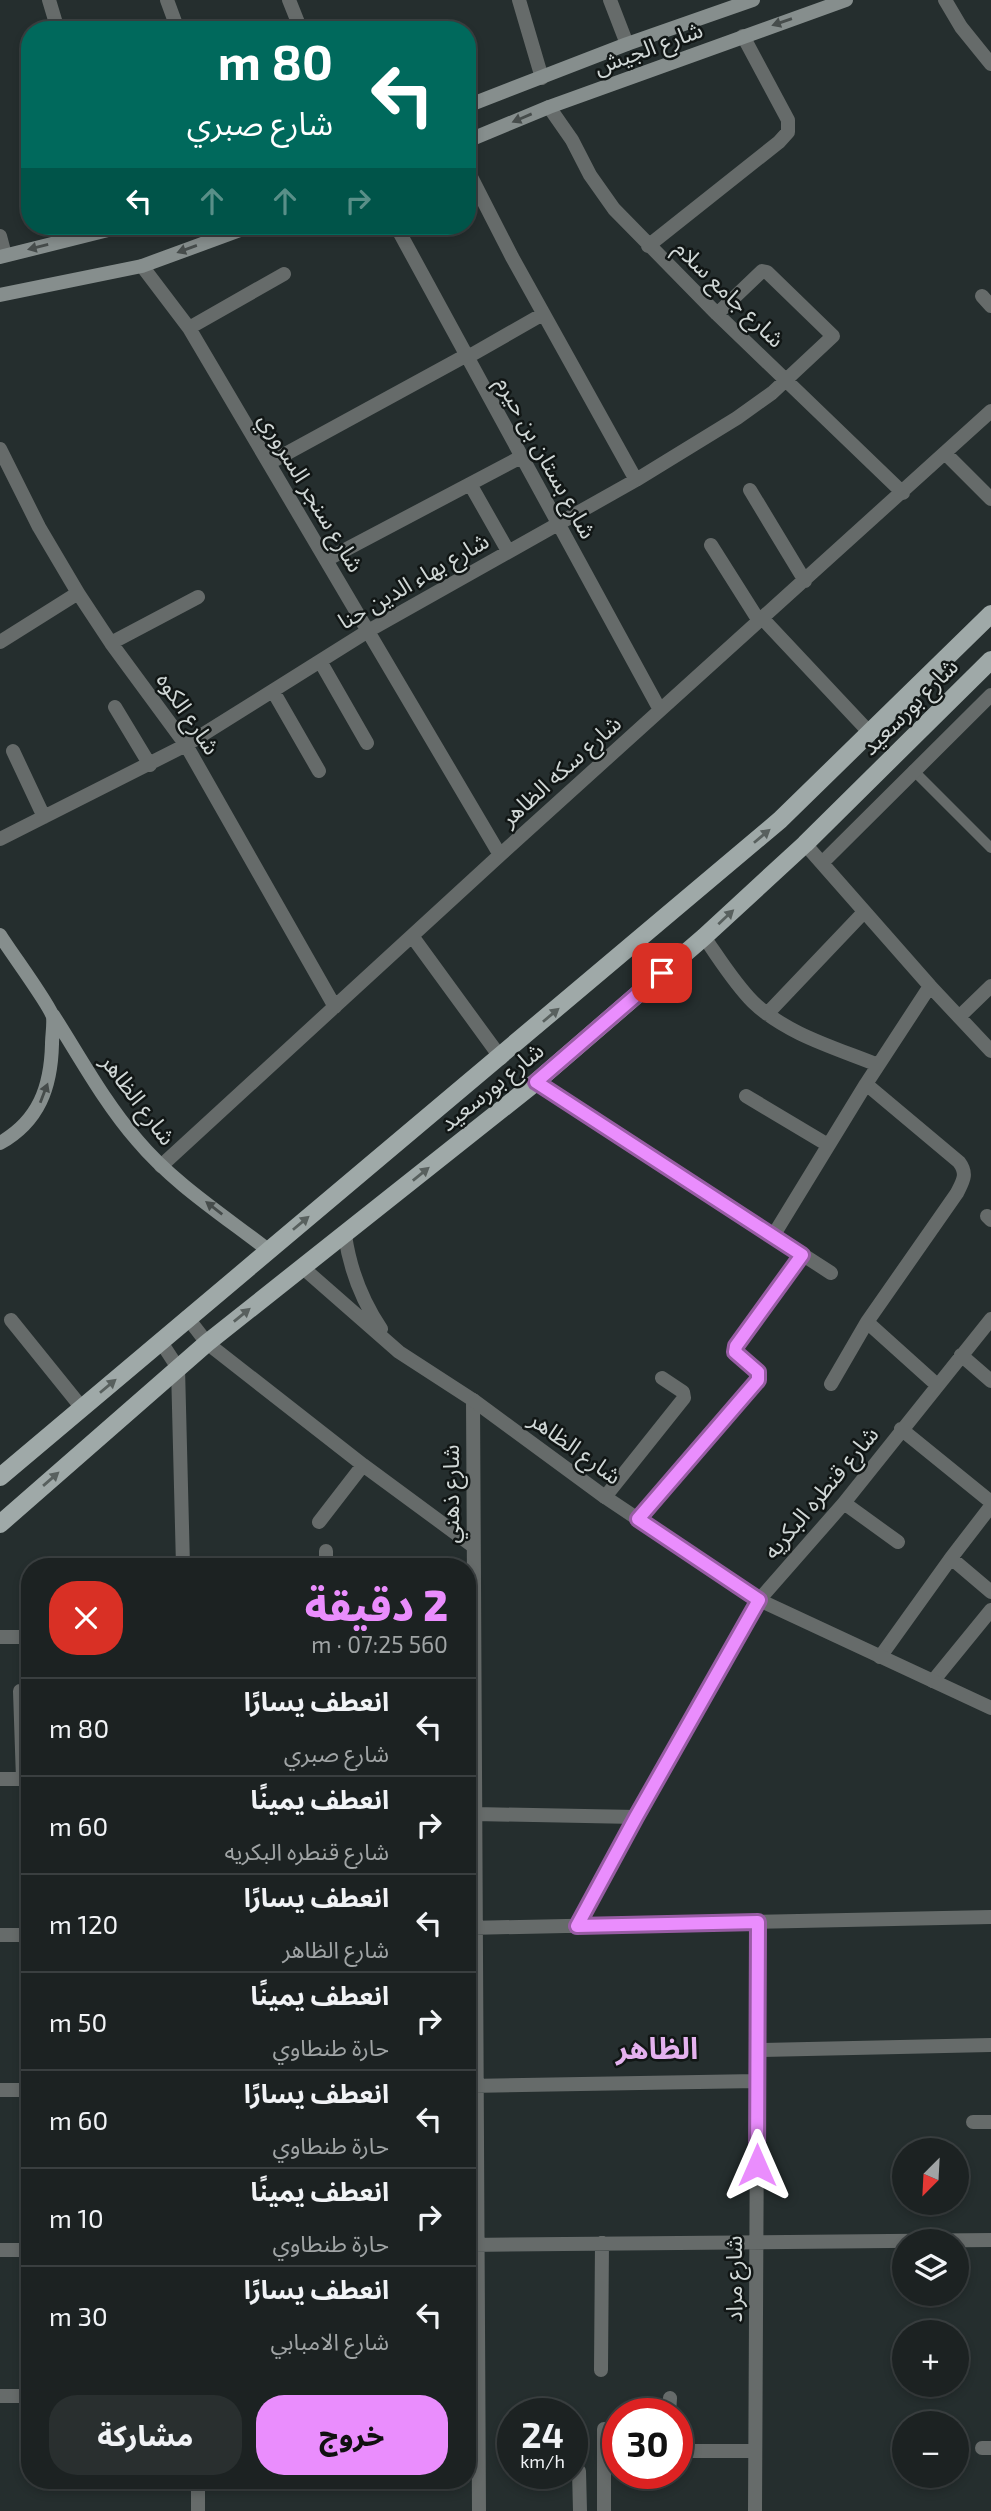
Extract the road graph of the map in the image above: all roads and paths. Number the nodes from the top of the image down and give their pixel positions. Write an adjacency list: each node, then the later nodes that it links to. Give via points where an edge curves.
1 (49, 0): 9 (street)
2 (167, 0): 10 (street)
3 (289, 0): 11 (street)
4 (519, 0): 15 (street)
5 (610, 0): 13 (street)
6 (846, 0): 12 (main road, شارع الجيش, one-way to 12)
7 (945, 0): 14 (street)
8 (750, 1): 13 (main road, شارع الجيش)
9 (55, 21)
10 (175, 21)
11 (297, 21)
12 (743, 36): 17 (main road, شارع الجيش); 24 (street, via 788,120 788,132)
13 (626, 44): 15 (main road, شارع الجيش)
14 (991, 64)
15 (542, 78): 16 (main road, شارع الجيش)
16 (476, 103)
17 (549, 107): 18 (main road, شارع الجيش, one-way to 18); 24 (street, شارع جامع سلام, via 614,209)
18 (476, 137)
19 (476, 186): 29 (street)
20 (85, 235): 25 (main road, one-way to 25)
21 (226, 235): 26 (main road, one-way to 26)
22 (401, 235): 32 (street, شارع بستان بن حيرم)
23 (0, 236): 25 (street)
24 (648, 246): 30 (street, شارع جامع سلام)
25 (3, 256)
26 (142, 266): 28 (main road); 31 (street, شارع سنجر السروري)
27 (284, 274): 31 (street)
28 (0, 295)
29 (543, 314): 32 (street); 39 (street)
30 (717, 314): 33 (street, شارع جامع سلام); 33 (street, شارع بهاء الدين حنا, via 762,271 767,272 833,336)
31 (189, 328): 38 (street, شارع سنجر السروري)
32 (466, 357): 37 (street, شارع بستان بن حيرم); 38 (street)
33 (787, 381): 39 (street, شارع بهاء الدين حنا, via 737,418); 42 (street, شارع جامع سلام)
34 (991, 411): 36 (street, شارع سكه الظاهر)
35 (0, 449): 49 (street, شارع الكوه)
36 (946, 453): 42 (street, شارع سكه الظاهر); 43 (street)
37 (521, 457): 40 (street); 44 (street, شارع بستان بن حيرم)
38 (269, 463): 47 (street, شارع سنجر السروري)
39 (636, 480): 44 (street, شارع بهاء الدين حنا)
40 (470, 484): 46 (street); 47 (street)
41 (750, 490): 48 (street)
42 (903, 492): 48 (street, شارع سكه الظاهر)
43 (991, 499)
44 (558, 523): 46 (street, شارع بهاء الدين حنا); 61 (street, شارع بستان بن حيرم)
45 (711, 545): 52 (street)
46 (508, 551): 53 (street, شارع بهاء الدين حنا)
47 (326, 559): 53 (street, شارع سنجر السروري)
48 (804, 580): 52 (street, شارع سكه الظاهر)
49 (78, 593): 54 (street); 55 (street, شارع الكوه)
50 (198, 597): 55 (street)
51 (991, 614): 62 (main road, شارع بورسعيد)
52 (761, 620): 61 (street, شارع سكه الظاهر); 62 (street)
53 (368, 631): 57 (street, شارع بهاء الدين حنا); 73 (street, شارع سنجر السروري)
54 (0, 642)
55 (111, 643): 64 (street, شارع الكوه)
56 (991, 660): 71 (main road, شارع بورسعيد)
57 (320, 661): 58 (street, شارع بهاء الدين حنا); 63 (street)
58 (273, 691): 64 (street, شارع بهاء الدين حنا); 68 (street)
59 (991, 695): 67 (street)
60 (115, 707): 66 (street)
61 (660, 710): 73 (street, شارع سكه الظاهر)
62 (870, 733): 86 (main road, شارع بورسعيد, one-way to 62, via 780,820)
63 (367, 743)
64 (186, 745): 66 (street, شارع بهاء الدين حنا); 81 (street, شارع الكوه)
65 (13, 751): 69 (street)
66 (150, 765): 69 (street, شارع بهاء الدين حنا)
67 (914, 770): 72 (lane); 74 (street)
68 (319, 771)
69 (44, 817): 70 (street, شارع بهاء الدين حنا)
70 (0, 839)
71 (805, 844): 74 (street); 78 (main road, شارع بورسعيد, one-way to 71)
72 (991, 848)
73 (500, 855): 77 (street, شارع سكه الظاهر)
74 (822, 863): 75 (street)
75 (864, 912): 79 (street); 82 (street)
76 (0, 935): 83 (main road, شارع الظاهر)
77 (411, 936): 81 (street, شارع سكه الظاهر); 86 (street)
78 (704, 937): 82 (street, via 751,1000); 88 (main road, شارع بورسعيد)
79 (930, 986): 84 (street); 87 (street)
80 (991, 986): 84 (street)
81 (335, 1007): 93 (street, شارع سكه الظاهر)
82 (767, 1014): 87 (street)
83 (53, 1015): 91 (main road, one-way to 83, via 28,1122 46,1091); 93 (main road, شارع الظاهر, via 117,1115)
84 (959, 1017): 85 (street)
85 (991, 1051)
86 (501, 1058): 96 (main road, شارع بورسعيد, one-way to 86)
87 (878, 1065): 89 (street)
88 (536, 1082): 94 (main road, شارع بورسعيد, one-way to 88); 95 (street)
89 (866, 1084): 92 (street); 103 (street, via 959,1162 965,1176)
90 (746, 1096): 92 (street)
91 (0, 1143)
92 (828, 1145): 95 (street)
93 (162, 1166): 96 (main road, شارع الظاهر, one-way to 93)
94 (345, 1235): 98 (main road, شارع بورسعيد); 106 (street, شارع الظاهر, via 356,1285)
95 (773, 1236): 97 (street)
96 (268, 1250): 100 (main road, شارع بورسعيد)
97 (802, 1255): 99 (street); 121 (street, via 736,1346 738,1356 758,1372 758,1380)
98 (302, 1267): 105 (main road, شارع بورسعيد, one-way to 98); 106 (street, شارع الظاهر)
99 (831, 1273)
100 (187, 1317): 104 (main road, شارع بورسعيد); 105 (street)
101 (991, 1319): 107 (street, شارع قنطره البكريه)
102 (11, 1320): 114 (street)
103 (867, 1322): 111 (street); 112 (street)
104 (161, 1342): 108 (street); 114 (main road, شارع بورسعيد, one-way to 104)
105 (207, 1343): 108 (main road, شارع بورسعيد); 116 (street)
106 (399, 1352): 113 (street, شارع الظاهر)
107 (961, 1355): 110 (street); 112 (street, شارع قنطره البكريه)
108 (178, 1367): 123 (main road, شارع بورسعيد, one-way to 108); 127 (street)
109 (662, 1378): 118 (street, via 683,1392 684,1398)
110 (991, 1381)
111 (831, 1384)
112 (937, 1385): 115 (street, شارع قنطره البكريه)
113 (473, 1400): 118 (street, شارع الظاهر); 125 (street, شارع ذهني)
114 (82, 1408): 117 (main road, شارع بورسعيد)
115 (901, 1430): 119 (street, شارع قنطره البكريه); 120 (street)
116 (362, 1465): 122 (street); 125 (street)
117 (0, 1477)
118 (606, 1497): 121 (street, شارع الظاهر)
119 (844, 1503): 124 (street); 132 (street, شارع قنطره البكريه)
120 (991, 1504): 130 (street)
121 (638, 1519): 132 (street, شارع الظاهر)
122 (319, 1522)
123 (0, 1524)
124 (898, 1542)
125 (473, 1546): 129 (street, شارع ذهني)
126 (326, 1551): 128 (street)
127 (183, 1558)
128 (326, 1558)
129 (473, 1558)
130 (951, 1558): 131 (street); 136 (street)
131 (991, 1592)
132 (759, 1600): 136 (street, شارع الظاهر); 144 (street, شارع قنطره البكريه)
133 (991, 1610): 137 (street)
134 (21, 1636): 135 (street)
135 (0, 1637)
136 (880, 1657): 137 (street, شارع الظاهر)
137 (933, 1681): 140 (street, شارع الظاهر)
138 (20, 1690): 139 (street)
139 (21, 1705)
140 (991, 1708)
141 (0, 1779): 142 (street)
142 (21, 1779)
143 (476, 1814): 144 (street)
144 (636, 1817): 147 (street, شارع قنطره البكريه)
145 (991, 1917): 146 (street)
146 (758, 1922): 147 (street); 152 (street, شارع مراد)
147 (577, 1926): 148 (street)
148 (476, 1928)
149 (0, 1935): 150 (street)
150 (21, 1935)
151 (991, 2045): 152 (street)
152 (757, 2050): 153 (street, شارع مراد)
153 (757, 2081): 154 (street); 160 (street, شارع مراد)
154 (476, 2086)
155 (0, 2090): 156 (street)
156 (21, 2090)
157 (972, 2122): 158 (street)
158 (991, 2122)
159 (991, 2240): 160 (street)
160 (756, 2242): 161 (street); 169 (street, شارع مراد)
161 (602, 2243): 162 (street); 165 (street)
162 (476, 2245)
163 (0, 2250): 164 (street)
164 (21, 2250)
165 (601, 2370)
166 (0, 2396): 167 (street)
167 (21, 2396)
168 (693, 2451): 169 (street)
169 (755, 2451): 178 (street, شارع مراد)
170 (476, 2452): 175 (street, شارع ذهني)
171 (198, 2489): 174 (street)
172 (579, 2489): 176 (street)
173 (604, 2489): 177 (street)
174 (198, 2511)
175 (479, 2511)
176 (580, 2511)
177 (604, 2511)
178 (755, 2511)

